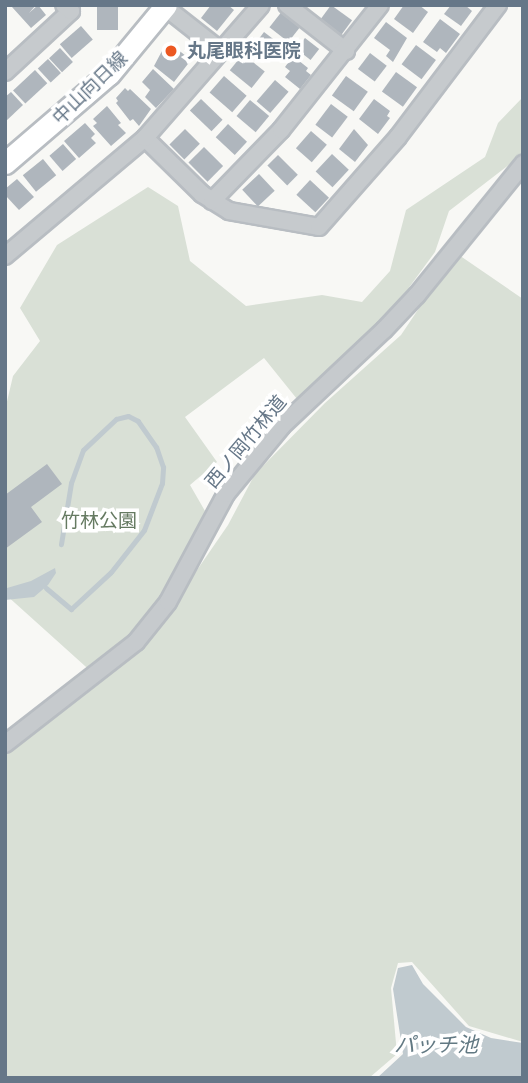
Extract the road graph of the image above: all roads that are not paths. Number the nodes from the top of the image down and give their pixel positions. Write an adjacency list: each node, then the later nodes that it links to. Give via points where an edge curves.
1 (64, 5): 10 (street, via 71,12)
2 (261, 5): 8 (street)
3 (287, 5): 9 (street)
4 (380, 5): 9 (street)
5 (498, 5): 7 (street)
6 (166, 6): 8 (street); 12 (main road, 中山向日線, via 109,74)
7 (485, 13): 14 (street, via 398,137 319,227 229,211)
8 (221, 51): 11 (street)
9 (346, 51): 14 (street, via 281,130)
10 (5, 72)
11 (145, 138): 14 (street); 15 (street)
12 (5, 163)
13 (523, 164): 16 (street, 西ノ岡竹林道, via 417,295 282,426 226,494 167,602 136,642)
14 (212, 201)
15 (5, 256)
16 (5, 744)

